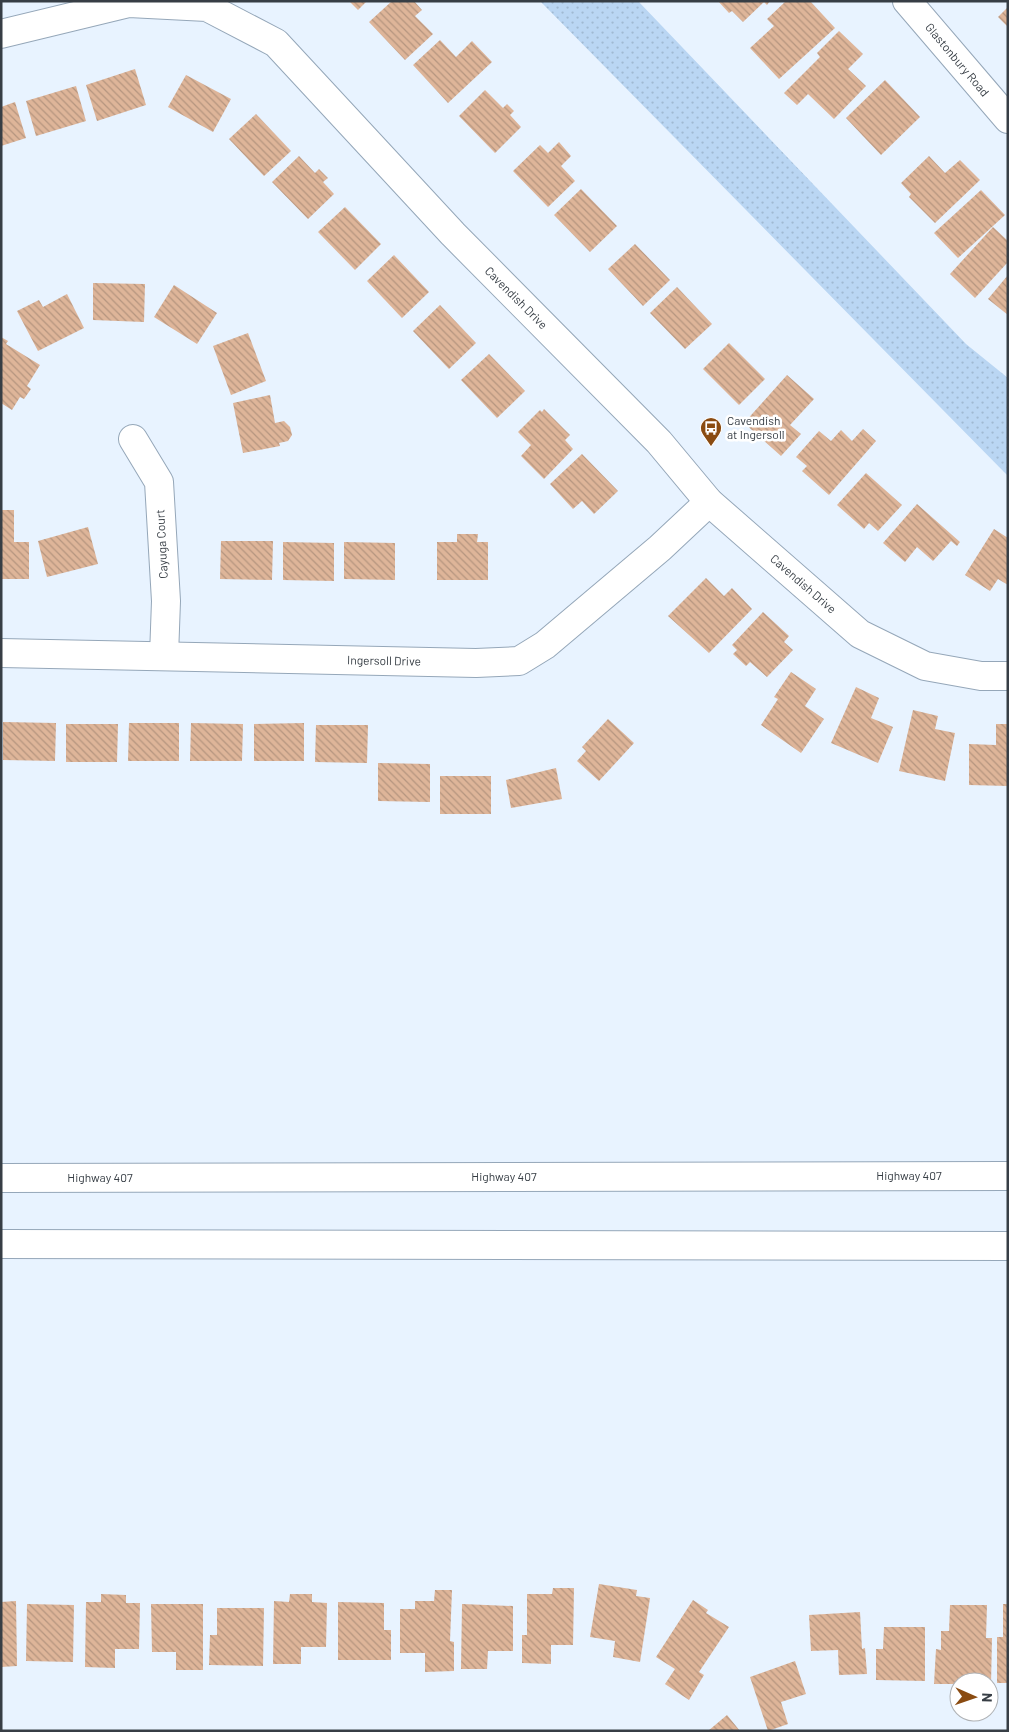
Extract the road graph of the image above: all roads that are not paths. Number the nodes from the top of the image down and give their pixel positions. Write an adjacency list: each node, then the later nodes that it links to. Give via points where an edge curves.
1 (912, 3): 3 (main road, Glastonbury Road)
2 (1, 34): 5 (main road, Cavendish Drive, via 129,3 207,7 276,43 452,234 660,442)
3 (1008, 119)
4 (133, 439): 7 (main road, Cayuga Court, via 159,482 166,601)
5 (709, 502): 7 (main road, Ingersoll Drive, via 552,639 519,662); 8 (main road, Cavendish Drive, via 860,634 926,666 982,676)
6 (1, 653): 7 (main road, Ingersoll Drive)
7 (164, 656)
8 (1008, 676)
9 (1008, 1176): 10 (main road, Highway 407)
10 (1, 1178)
11 (1, 1244): 12 (main road)
12 (1008, 1246)

